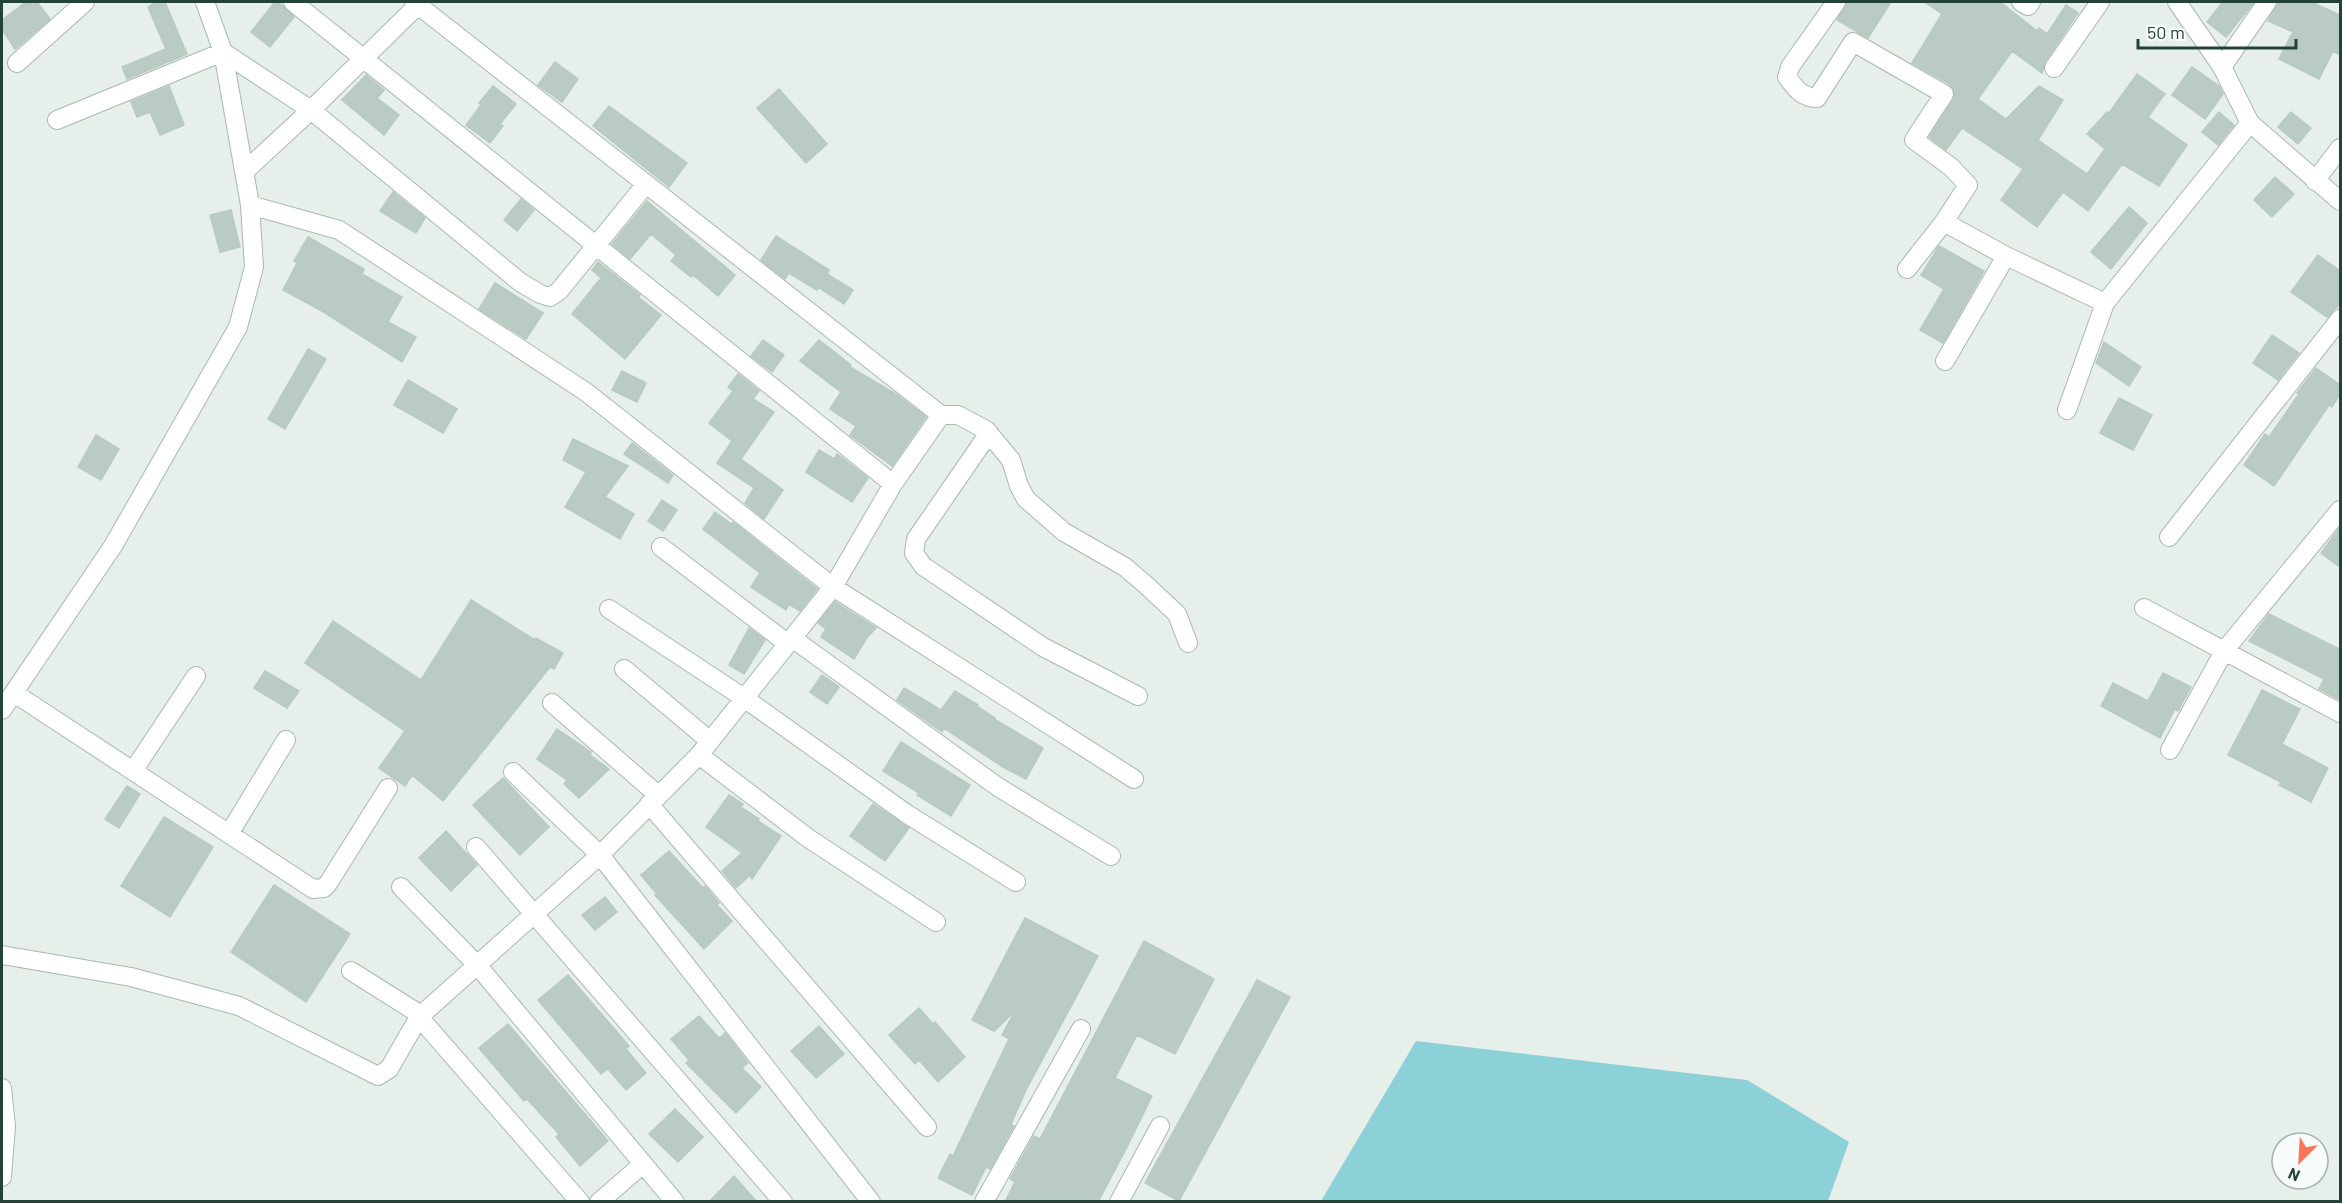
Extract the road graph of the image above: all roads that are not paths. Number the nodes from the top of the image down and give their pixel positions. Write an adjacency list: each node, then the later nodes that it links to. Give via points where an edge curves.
1 (85, 2): 13 (street)
2 (205, 2): 11 (street)
3 (293, 2): 12 (street)
4 (1836, 2): 25 (street, via 1790,66 1787,77 1807,98 1817,98 1853,42 1944,94 1914,141 1951,167 1968,185)
5 (2021, 2): 6 (street, via 2028,6)
6 (2031, 2)
7 (2100, 2): 15 (street)
8 (2177, 2): 14 (street)
9 (2267, 2): 14 (street)
10 (416, 3): 12 (street); 22 (street)
11 (223, 52): 16 (street); 17 (street); 20 (street)
12 (363, 58): 16 (street); 26 (street)
13 (17, 63)
14 (2222, 67): 18 (street)
15 (2054, 68)
16 (311, 111): 20 (street); 26 (street, via 520,282 540,294 550,297 559,291)
17 (57, 120)
18 (2250, 123): 21 (street); 29 (street)
19 (2340, 148): 21 (street)
20 (245, 171): 24 (street)
21 (2315, 181): 23 (street)
22 (646, 184): 26 (street); 33 (street)
23 (2340, 201)
24 (250, 205): 39 (street, via 339,230 586,392); 47 (street, via 254,267 238,327 113,546)
25 (1944, 222): 27 (street); 28 (street)
26 (596, 246): 35 (street)
27 (2006, 256): 29 (street); 31 (street)
28 (1907, 269)
29 (2105, 303): 32 (street)
30 (2340, 319): 37 (street)
31 (1945, 361)
32 (2067, 411)
33 (941, 415): 34 (street, via 958,415); 35 (street)
34 (989, 433): 43 (street, via 1011,460 1026,499 1064,532 1139,579 1177,614); 48 (street, via 916,539 914,553 923,566 1042,647)
35 (893, 484): 39 (street)
36 (2340, 510): 44 (street)
37 (2169, 537)
38 (661, 547): 42 (street)
39 (833, 587): 42 (street); 58 (street)
40 (2144, 608): 44 (street)
41 (609, 609): 49 (street)
42 (789, 640): 49 (street); 64 (street, via 999,788)
43 (1188, 643)
44 (2224, 651): 52 (street); 55 (street)
45 (624, 669): 54 (street)
46 (196, 676): 56 (street)
47 (14, 693): 51 (street); 56 (street)
48 (1138, 696)
49 (744, 698): 54 (street); 65 (street, via 907,814)
50 (552, 703): 60 (street)
51 (2, 710)
52 (2340, 713)
53 (286, 740): 61 (street)
54 (705, 748): 60 (street); 68 (street, via 808,838)
55 (2170, 750)
56 (134, 771): 61 (street)
57 (513, 772): 63 (street)
58 (1134, 779)
59 (388, 788): 61 (street, via 324,888 313,889)
60 (653, 800): 63 (street); 76 (street)
61 (229, 834)
62 (476, 847): 67 (street)
63 (600, 855): 67 (street); 83 (street)
64 (1111, 856)
65 (1016, 882)
66 (401, 887): 70 (street)
67 (535, 915): 70 (street); 82 (street)
68 (936, 922)
69 (2, 955): 72 (street, via 131,977 239,1006 378,1076 389,1069)
70 (478, 966): 72 (street); 77 (street)
71 (351, 971): 72 (street)
72 (420, 1016): 79 (street)
73 (1081, 1029): 84 (street)
74 (2, 1088): 78 (street, via 6,1126)
75 (1160, 1126): 85 (street)
76 (927, 1127)
77 (643, 1164): 80 (street); 81 (street)
78 (2, 1177)
79 (580, 1202)
80 (599, 1202)
81 (675, 1202)
82 (783, 1202)
83 (871, 1202)
84 (984, 1202)
85 (1119, 1202)

